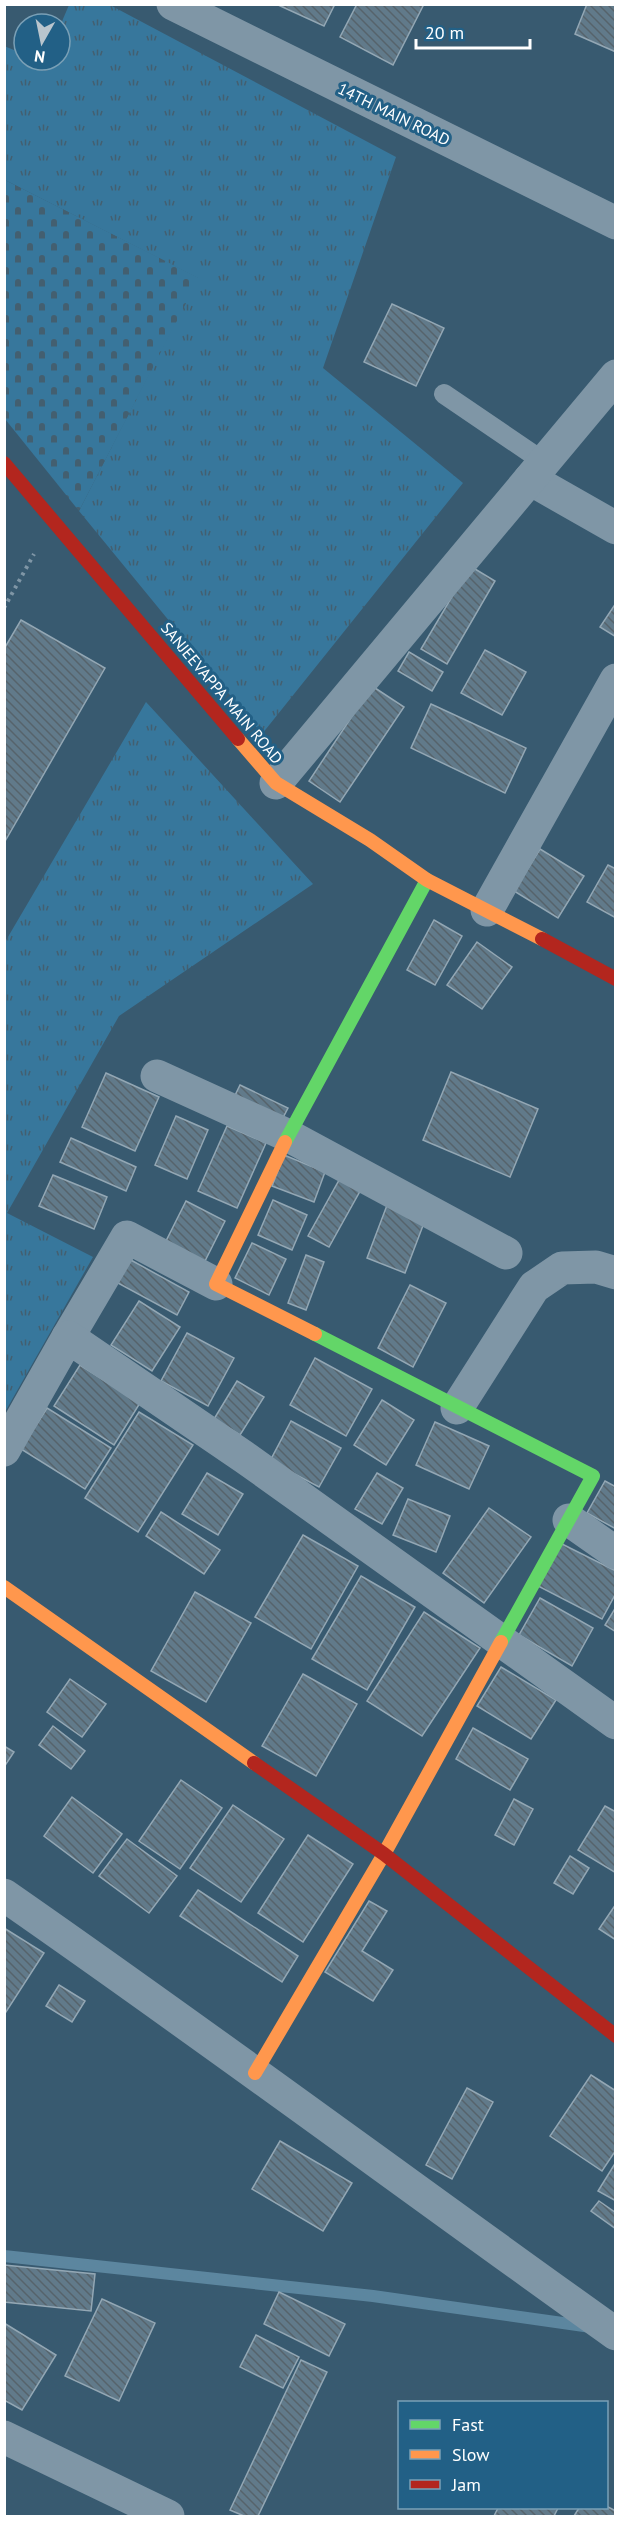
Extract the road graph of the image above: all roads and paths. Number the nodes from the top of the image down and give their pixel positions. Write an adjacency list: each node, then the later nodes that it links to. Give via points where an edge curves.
1 (173, 4): 2 (street, 14TH MAIN ROAD)
2 (221, 15): 3 (street, 14TH MAIN ROAD)
3 (615, 223)
4 (615, 376): 7 (street)
5 (444, 394): 7 (lane)
6 (4, 463): 8 (street, SANJEEVAPPA MAIN ROAD)
7 (537, 470): 9 (street); 12 (street)
8 (52, 519): 10 (path); 12 (street, SANJEEVAPPA MAIN ROAD)
9 (615, 528)
10 (4, 608)
11 (615, 680): 14 (street)
12 (276, 783): 13 (street, SANJEEVAPPA MAIN ROAD)
13 (427, 880): 14 (street, SANJEEVAPPA MAIN ROAD); 17 (street)
14 (487, 910): 15 (street, SANJEEVAPPA MAIN ROAD)
15 (615, 979)
16 (157, 1076): 17 (street)
17 (289, 1136): 18 (street); 20 (street)
18 (507, 1253)
19 (615, 1273): 22 (street, via 596,1267 562,1268 534,1287)
20 (216, 1284): 21 (street, via 127,1237); 22 (street)
21 (68, 1337): 23 (street); 27 (street)
22 (457, 1408): 24 (street, via 593,1476)
23 (4, 1450)
24 (568, 1520): 25 (street); 27 (street)
25 (615, 1553)
26 (4, 1587): 29 (street)
27 (502, 1641): 28 (street); 29 (street)
28 (615, 1723)
29 (384, 1854): 31 (street); 32 (street)
30 (4, 1894): 32 (street)
31 (615, 2036)
32 (255, 2073): 33 (street)
33 (615, 2334)
34 (4, 2437): 35 (street)
35 (168, 2517)

